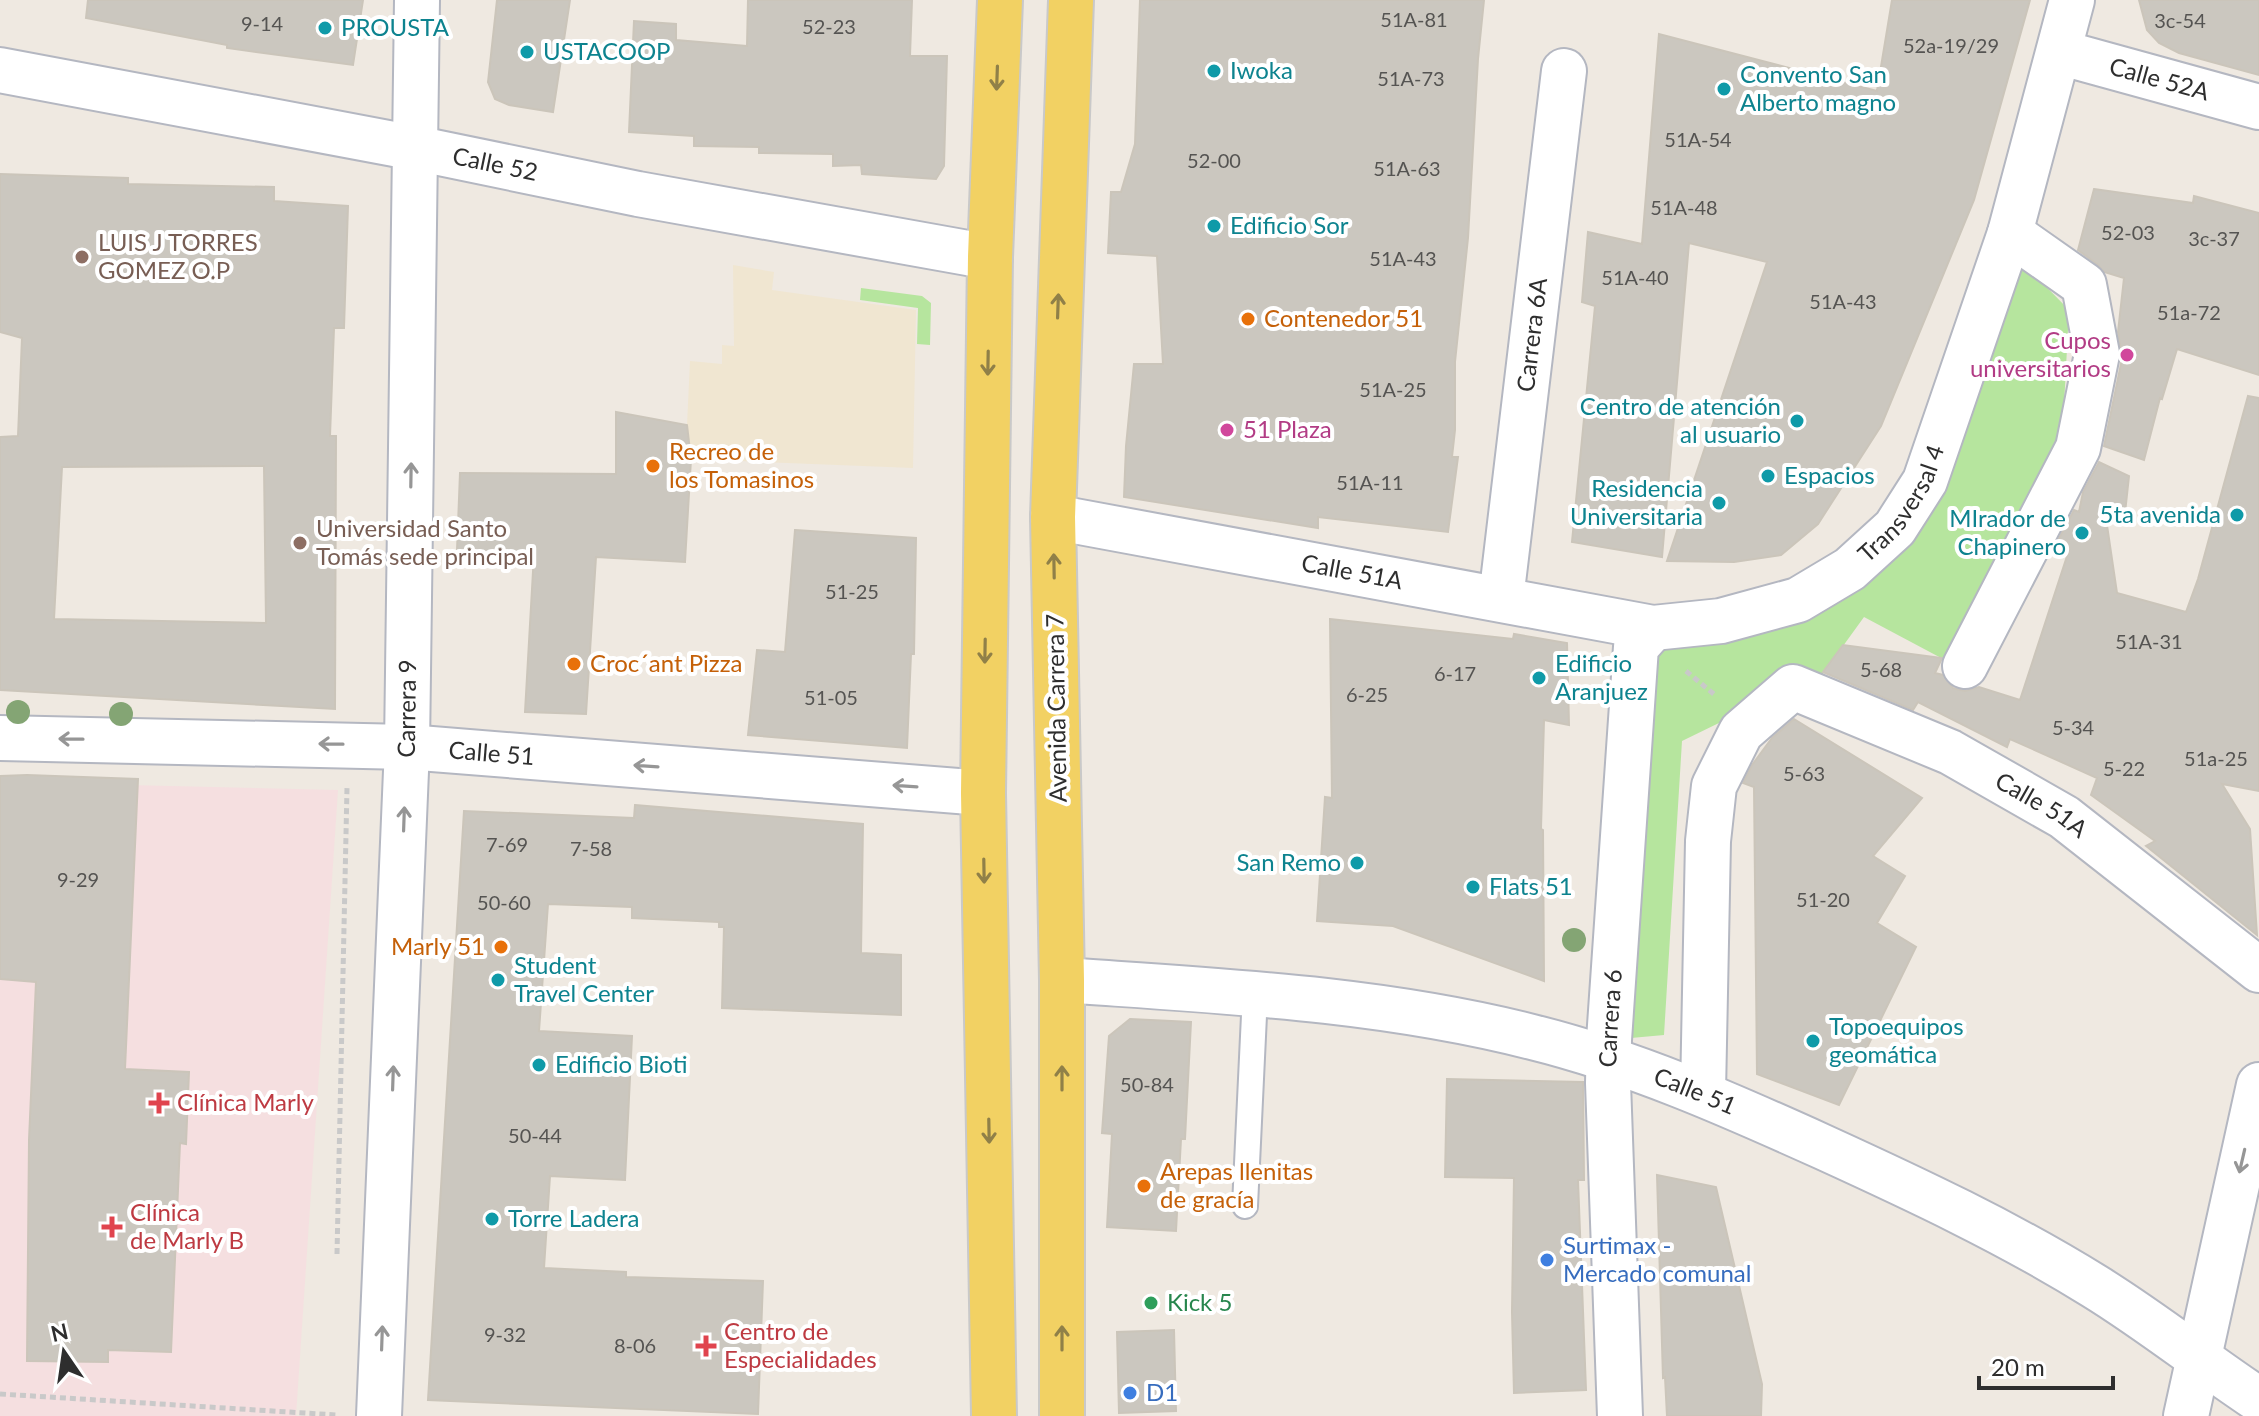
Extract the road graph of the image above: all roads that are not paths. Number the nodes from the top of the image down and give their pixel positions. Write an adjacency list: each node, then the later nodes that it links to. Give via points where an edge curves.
1 (417, 0): 9 (street, Carrera 9)
2 (1000, 0): 11 (main road, one-way to 11)
3 (1071, 0): 12 (main road, Avenida Carrera 7, one-way to 3)
4 (2072, 0): 5 (street, Transversal 4)
5 (2059, 52): 8 (street, Calle 52A); 10 (street, Transversal 4)
6 (0, 70): 9 (street, Calle 52)
7 (1564, 71): 13 (street, Carrera 6A)
8 (2259, 107)
9 (415, 148): 11 (street, Calle 52); 17 (street, Carrera 9, one-way to 9)
10 (2010, 233): 14 (street, Transversal 4, via 1925,481 1895,528 1850,569 1798,600 1721,621); 15 (street, via 2084,285 2097,354 2078,448)
11 (990, 257): 18 (main road, one-way to 18)
12 (1053, 517): 13 (street, Calle 51A); 20 (main road, Avenida Carrera 7, one-way to 12)
13 (1501, 599): 14 (street, Calle 51A)
14 (1649, 632): 22 (street, Carrera 6, via 1636,647)
15 (1965, 666)
16 (0, 738): 17 (street, Calle 51, one-way to 16)
17 (407, 747): 18 (street, Calle 51, one-way to 17); 28 (street, Carrera 9, one-way to 17)
18 (983, 793): 29 (main road, one-way to 29)
19 (2259, 970): 24 (street, Calle 51A, via 2064,817 1950,752 1793,687 1741,732 1714,786 1708,841)
20 (1062, 980): 21 (street, Calle 51); 30 (main road, Avenida Carrera 7, one-way to 20)
21 (1255, 994): 22 (street, Calle 51, via 1449,1018); 25 (lane)
22 (1609, 1059): 24 (street, Calle 51); 31 (street, Carrera 6)
23 (2259, 1085): 26 (street, one-way to 26)
24 (1703, 1093): 26 (street, Calle 51, via 1950,1205 2019,1242 2094,1286)
25 (1245, 1206)
26 (2198, 1359): 27 (street, Calle 51); 32 (street)
27 (2259, 1400)
28 (379, 1416)
29 (994, 1416)
30 (1062, 1416)
31 (1620, 1416)
32 (2186, 1416)

